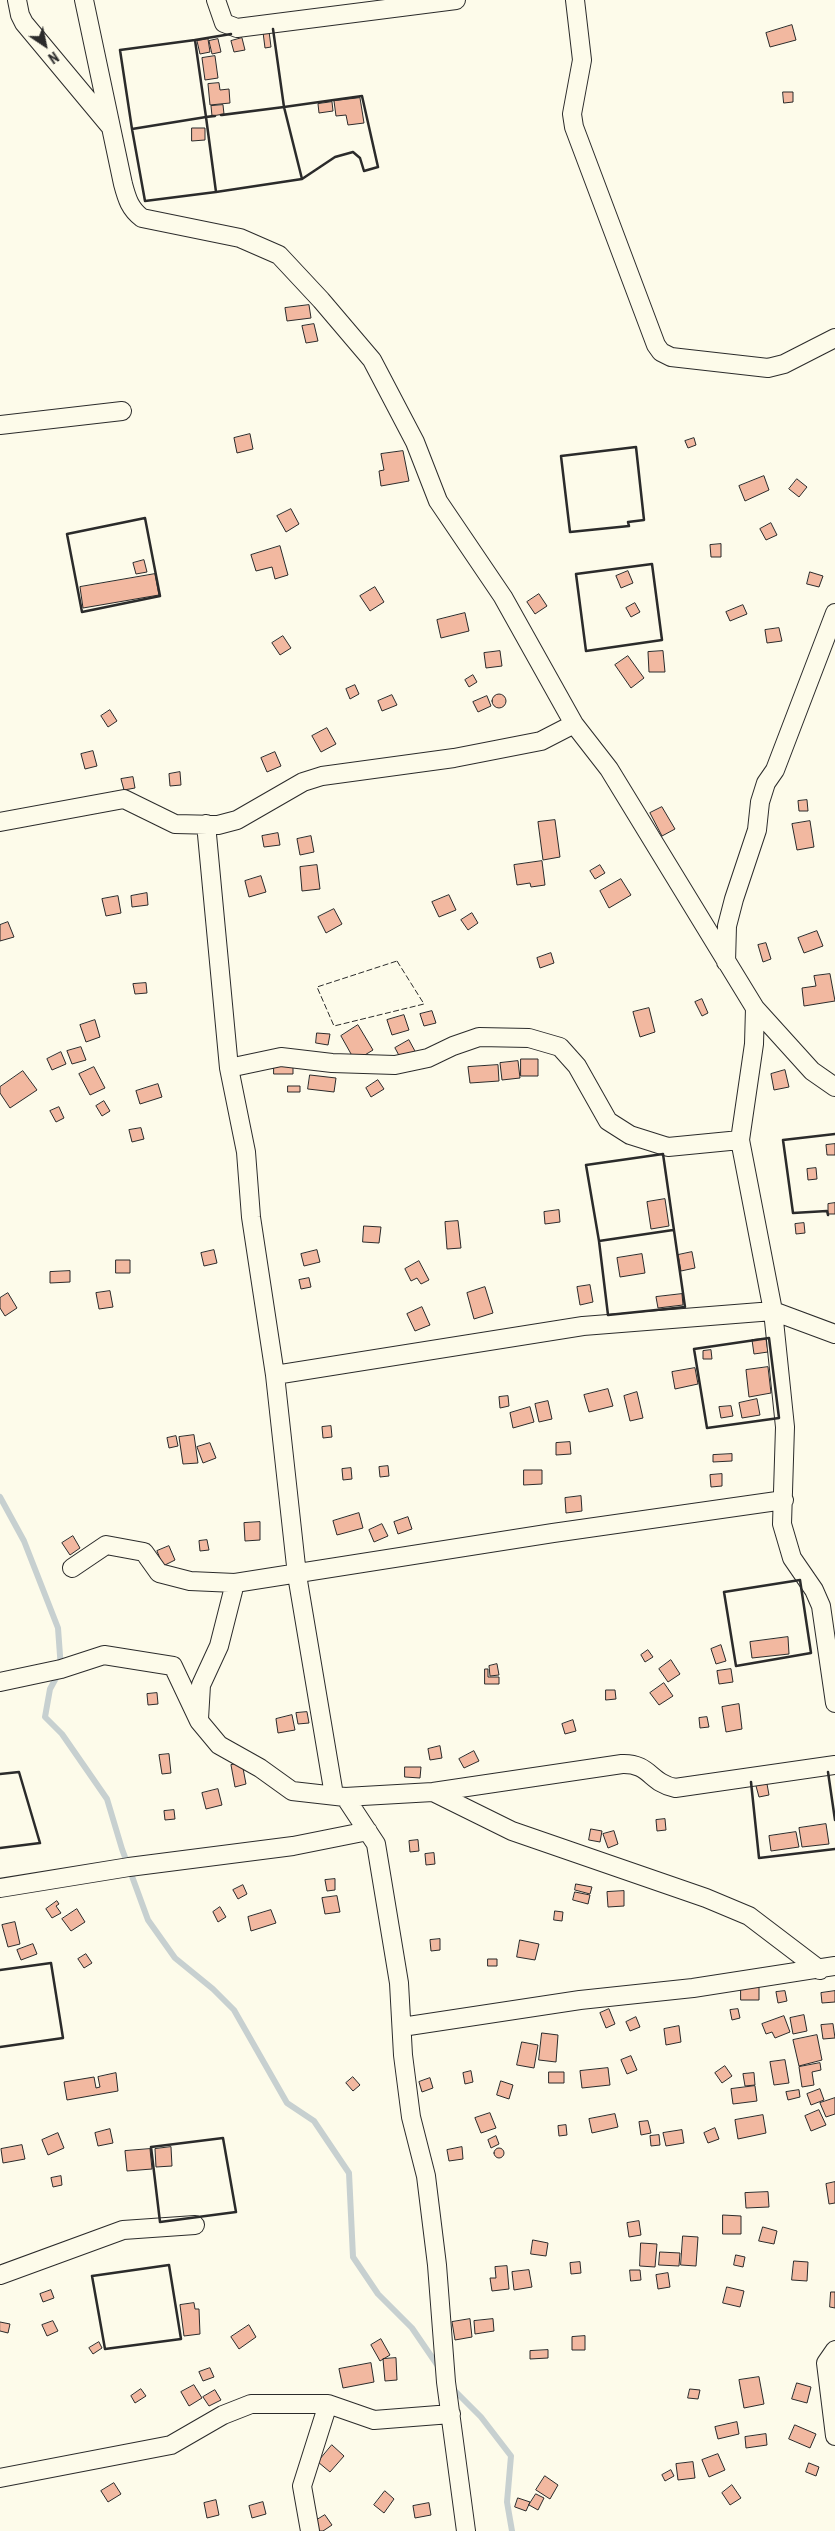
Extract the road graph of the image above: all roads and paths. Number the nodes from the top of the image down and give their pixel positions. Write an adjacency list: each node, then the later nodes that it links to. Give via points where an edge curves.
1 (17, 0): 6 (street, via 24,24)
2 (84, 0): 6 (street)
3 (216, 0): 4 (street, via 224,22 237,28)
4 (456, 0)
5 (575, 0): 7 (street, via 582,60 572,114 574,127 661,352 672,357 768,368 784,364)
6 (111, 127): 11 (street, via 128,202 134,212 142,218 240,238 279,255 372,360 415,442 438,501 503,597)
7 (835, 338)
8 (122, 411): 9 (street)
9 (0, 425)
10 (835, 612): 14 (street, via 776,770 766,783 760,802 757,830 727,926)
11 (574, 724): 13 (street, via 541,742 322,776 303,782 237,820); 14 (street, via 609,769)
12 (0, 822): 13 (street, via 124,799 175,824)
13 (206, 824): 16 (street)
14 (726, 962): 15 (street)
15 (756, 1008): 17 (street, via 812,1071); 18 (street)
16 (229, 1068): 18 (street, via 281,1057 395,1065 428,1058 479,1037 529,1038 560,1047 577,1066 608,1121 630,1135 668,1148); 21 (street, via 246,1152 251,1217)
17 (835, 1087)
18 (740, 1140): 19 (street)
19 (773, 1311): 20 (street); 21 (street, via 584,1326); 22 (street, via 785,1427)
20 (835, 1334)
21 (275, 1375): 24 (street)
22 (784, 1500): 24 (street, via 553,1533); 27 (street, via 782,1524 792,1558 821,1606)
23 (72, 1568): 25 (street, via 106,1545 144,1552 159,1573 190,1581)
24 (297, 1575): 25 (street); 31 (street)
25 (235, 1584): 28 (street, via 219,1646 201,1685)
26 (0, 1682): 28 (street, via 61,1669 104,1655 173,1666)
27 (835, 1703)
28 (199, 1720): 31 (street, via 219,1745 292,1791)
29 (835, 1765): 30 (street, via 675,1788 660,1783 635,1763)
30 (433, 1792): 31 (street); 34 (street, via 512,1831 749,1916)
31 (340, 1796): 32 (street)
32 (368, 1831): 33 (street, via 293,1846); 35 (street, via 376,1844 399,1984)
33 (0, 1888)
34 (827, 1968): 35 (street)
35 (402, 2027): 40 (street, via 411,2117 426,2176 438,2265)
36 (195, 2225): 37 (street, via 123,2230)
37 (0, 2275)
38 (835, 2350): 41 (street, via 826,2363)
39 (328, 2404): 40 (street, via 374,2420); 42 (street, via 251,2404 223,2415 171,2445); 43 (street, via 302,2486)
40 (451, 2414): 44 (street)
41 (835, 2436)
42 (0, 2478)
43 (310, 2531)
44 (466, 2531)

